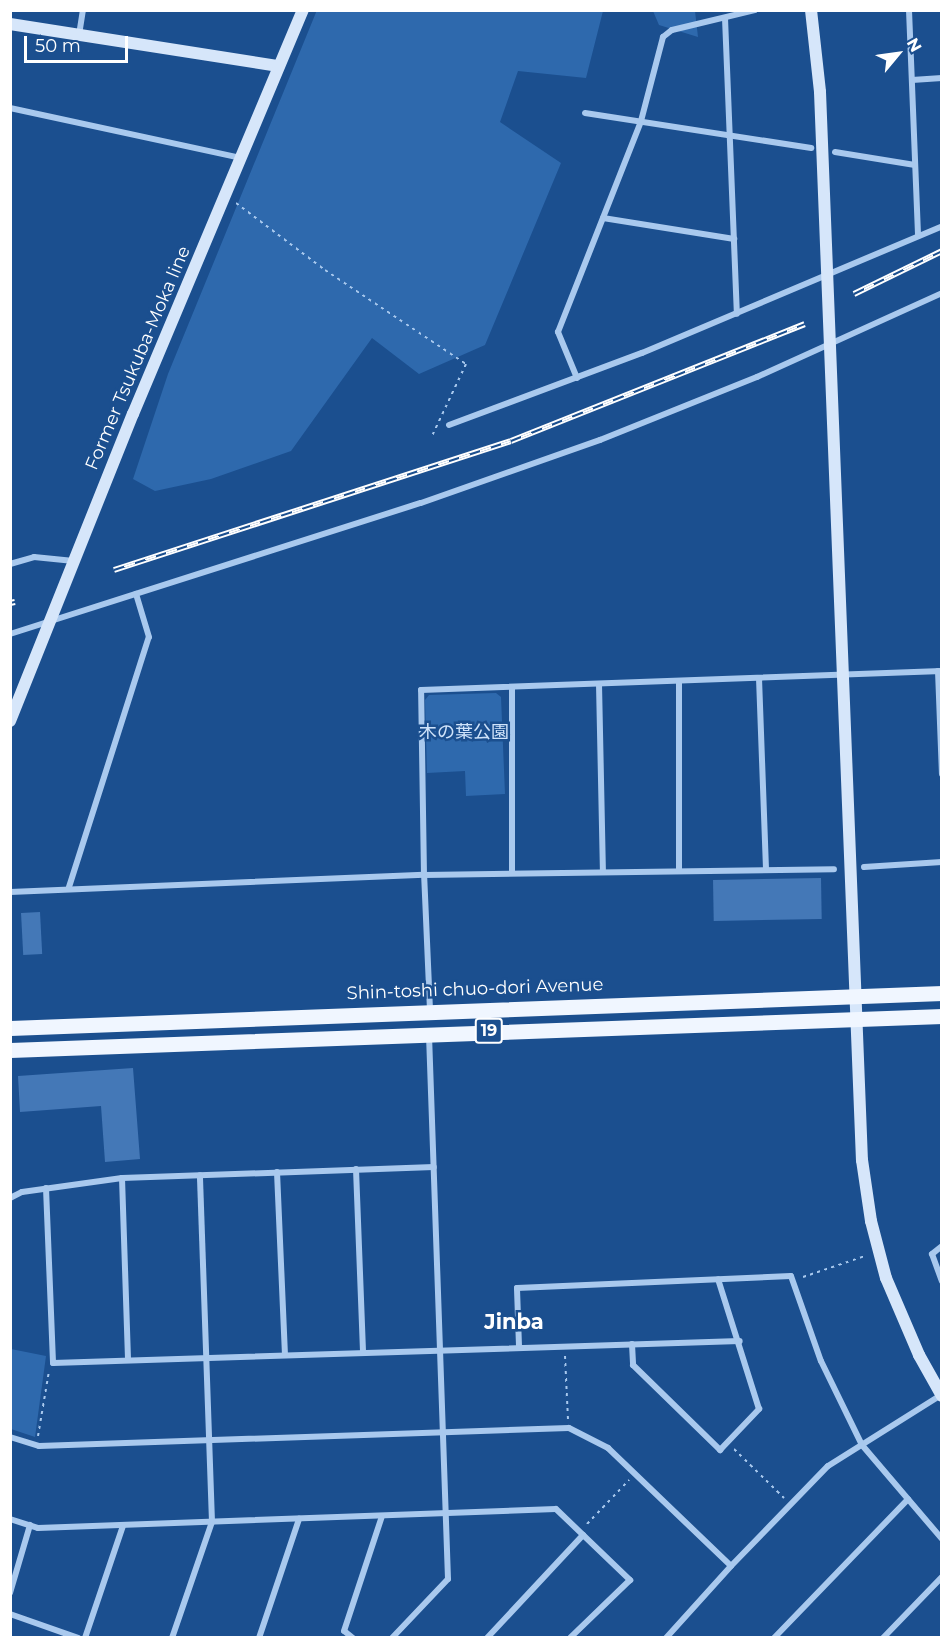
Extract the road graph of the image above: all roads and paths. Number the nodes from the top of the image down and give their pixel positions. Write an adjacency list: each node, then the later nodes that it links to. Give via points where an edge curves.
1 (83, 10): 8 (street)
2 (303, 10): 9 (street, Former Tsukuba-Moka line)
3 (755, 10): 6 (street)
4 (811, 10): 25 (street, via 819,74)
5 (909, 10): 11 (street)
6 (725, 18): 14 (street, via 672,30 663,37); 15 (street)
7 (10, 24): 8 (street)
8 (79, 36): 9 (street)
9 (279, 66): 18 (street, Former Tsukuba-Moka line)
10 (942, 78): 11 (street)
11 (912, 80): 19 (street)
12 (10, 108): 18 (street)
13 (585, 112): 14 (street)
14 (641, 121): 15 (street); 21 (street)
15 (730, 135): 16 (street); 24 (street)
16 (811, 148)
17 (835, 152): 19 (street)
18 (242, 158): 20 (street, Former Tsukuba-Moka line)
19 (915, 165): 23 (street)
20 (226, 195): 31 (path, via 325,270 466,364); 32 (street, Former Tsukuba-Moka line)
21 (603, 218): 24 (street); 29 (street, via 558,332)
22 (942, 226): 23 (street)
23 (918, 236): 25 (street)
24 (734, 239): 27 (street)
25 (828, 274): 27 (street); 28 (street)
26 (942, 293): 28 (street)
27 (737, 314): 29 (street)
28 (831, 345): 34 (street, via 537,463); 38 (street)
29 (578, 378): 30 (street)
30 (449, 425)
31 (432, 438)
32 (75, 561): 33 (street, via 34,556); 35 (street, Former Tsukuba-Moka line)
33 (10, 564)
34 (136, 594): 35 (street); 53 (street, via 149,637)
35 (51, 622): 36 (street); 43 (street, Former Tsukuba-Moka line)
36 (10, 634)
37 (940, 671): 38 (street); 44 (street)
38 (844, 675): 39 (street); 56 (street)
39 (759, 678): 40 (street); 48 (street)
40 (678, 681): 41 (street); 49 (street)
41 (599, 684): 42 (street); 50 (street)
42 (512, 687): 51 (street); 52 (street, via 421,690)
43 (10, 721)
44 (942, 774)
45 (942, 862): 46 (street)
46 (864, 867)
47 (834, 869): 48 (street)
48 (766, 870): 49 (street)
49 (679, 871): 50 (street)
50 (603, 872): 51 (street)
51 (512, 873): 52 (street)
52 (424, 874): 53 (street); 57 (street)
53 (69, 887): 54 (street)
54 (10, 892)
55 (942, 993): 56 (main road, Shin-toshi chuo-dori Avenue / 19)
56 (854, 995): 57 (main road, Shin-toshi chuo-dori Avenue / 19); 59 (street)
57 (430, 1010): 60 (main road, Shin-toshi chuo-dori Avenue / 19)
58 (942, 1016): 59 (main road, 19)
59 (855, 1020): 61 (main road, 19); 85 (street, via 862,1160 871,1221 901,1317)
60 (10, 1028)
61 (429, 1032): 62 (main road, 19); 63 (street)
62 (10, 1050)
63 (434, 1167): 64 (street); 79 (street)
64 (356, 1169): 65 (street); 80 (street)
65 (277, 1172): 66 (street); 81 (street)
66 (200, 1175): 67 (street); 82 (street)
67 (122, 1178): 68 (street); 83 (street)
68 (46, 1188): 69 (street); 84 (street)
69 (10, 1198)
70 (942, 1246): 74 (street, via 932,1254)
71 (865, 1256): 73 (path)
72 (718, 1280): 73 (street, via 791,1276); 75 (street); 78 (street, via 517,1288)
73 (793, 1280): 91 (street, via 821,1362)
74 (942, 1281)
75 (740, 1341): 76 (street); 90 (street, via 759,1409)
76 (632, 1344): 77 (street); 90 (street, via 633,1365 720,1450)
77 (565, 1345): 78 (street); 86 (path)
78 (519, 1346): 79 (street)
79 (441, 1349): 80 (street); 87 (street)
80 (363, 1352): 81 (street)
81 (285, 1355): 82 (street)
82 (206, 1358): 83 (street); 89 (street)
83 (128, 1360): 84 (street)
84 (53, 1363): 92 (path)
85 (941, 1396): 91 (street)
86 (569, 1428): 87 (street); 93 (street, via 608,1448)
87 (443, 1431): 89 (street); 96 (street)
88 (10, 1437): 92 (street)
89 (209, 1440): 92 (street); 100 (street)
90 (727, 1443): 95 (path)
91 (862, 1445): 94 (street); 95 (street, via 828,1466)
92 (37, 1446)
93 (635, 1474): 103 (path); 105 (street)
94 (908, 1499): 104 (street); 118 (street)
95 (790, 1504): 105 (street)
96 (446, 1514): 97 (street); 103 (street, via 556,1509); 114 (street, via 448,1579)
97 (382, 1516): 99 (street); 113 (street, via 344,1631)
98 (10, 1519): 101 (street)
99 (299, 1519): 100 (street); 112 (street)
100 (212, 1522): 102 (street); 111 (street)
101 (30, 1526): 102 (street); 107 (street)
102 (123, 1526): 110 (street)
103 (581, 1534): 115 (street); 116 (street, via 630,1580)
104 (942, 1539)
105 (731, 1566): 117 (street)
106 (942, 1577): 119 (street)
107 (10, 1593)
108 (10, 1614): 109 (street)
109 (78, 1638)
110 (85, 1638)
111 (172, 1638)
112 (259, 1638)
113 (353, 1638)
114 (392, 1638)
115 (487, 1638)
116 (570, 1638)
117 (666, 1638)
118 (774, 1638)
119 (883, 1638)

